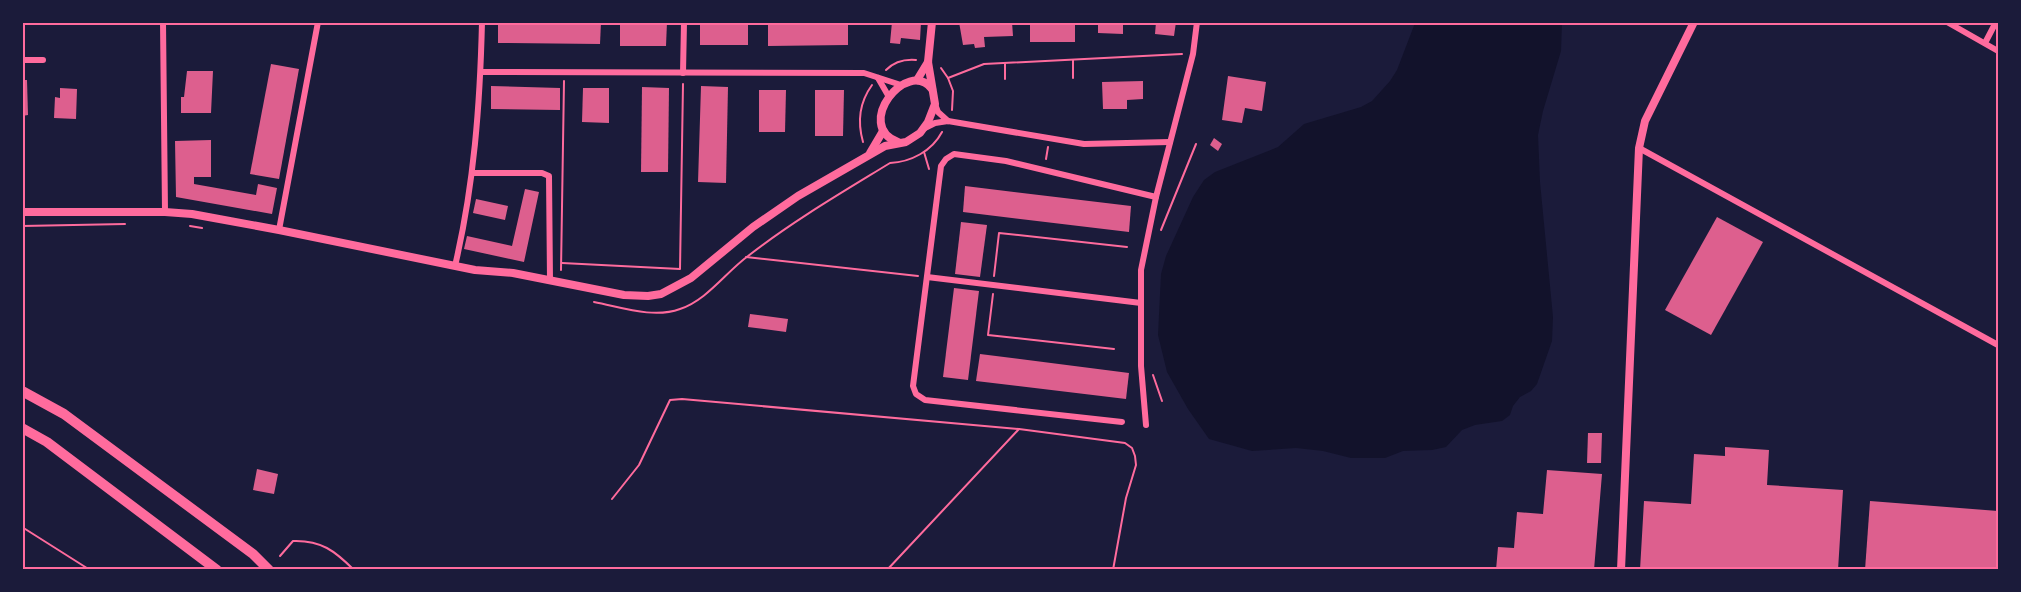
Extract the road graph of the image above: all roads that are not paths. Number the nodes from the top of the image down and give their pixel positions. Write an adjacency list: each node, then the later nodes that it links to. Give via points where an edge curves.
1 (163, 22): 33 (street)
2 (318, 22): 34 (street)
3 (482, 22): 15 (street)
4 (684, 22): 16 (street)
5 (932, 22): 14 (street)
6 (1197, 22): 26 (street, via 1193,54)
7 (1694, 22): 28 (street, via 1645,121)
8 (1947, 22): 10 (street)
9 (1996, 22): 10 (street)
10 (1985, 43): 11 (street)
11 (1998, 51)
12 (22, 60): 13 (street)
13 (43, 60)
14 (928, 62): 18 (street); 20 (street)
15 (481, 72): 16 (street); 30 (street)
16 (683, 73): 17 (street, via 864,73)
17 (878, 77): 19 (street); 21 (street)
18 (917, 80): 19 (street); 20 (street)
19 (901, 85): 21 (street)
20 (932, 90): 22 (street)
21 (889, 97): 25 (street, via 880,116)
22 (935, 104): 23 (street); 24 (street)
23 (948, 121): 24 (street); 26 (street, via 1084,144)
24 (925, 128): 27 (street)
25 (883, 131): 27 (street); 29 (street)
26 (1170, 142): 31 (street)
27 (899, 143): 29 (street)
28 (1639, 148): 39 (street); 46 (street)
29 (870, 154): 37 (street, via 791,200 691,278 661,294 624,295)
30 (473, 173): 35 (street); 37 (street, via 549,176)
31 (1156, 197): 36 (street, via 1006,161 954,154 941,166); 38 (street, via 1143,255)
32 (22, 212): 33 (street)
33 (165, 212): 34 (street)
34 (279, 230): 35 (street)
35 (455, 266): 37 (street)
36 (927, 277): 38 (street); 41 (street, via 913,386 916,394 925,400)
37 (550, 280)
38 (1141, 303): 42 (street)
39 (1998, 345)
40 (22, 391): 45 (highway, via 64,414 253,554)
41 (1122, 422)
42 (1146, 425)
43 (22, 428): 44 (highway, via 47,442)
44 (217, 570)
45 (269, 570)
46 (1621, 570)

